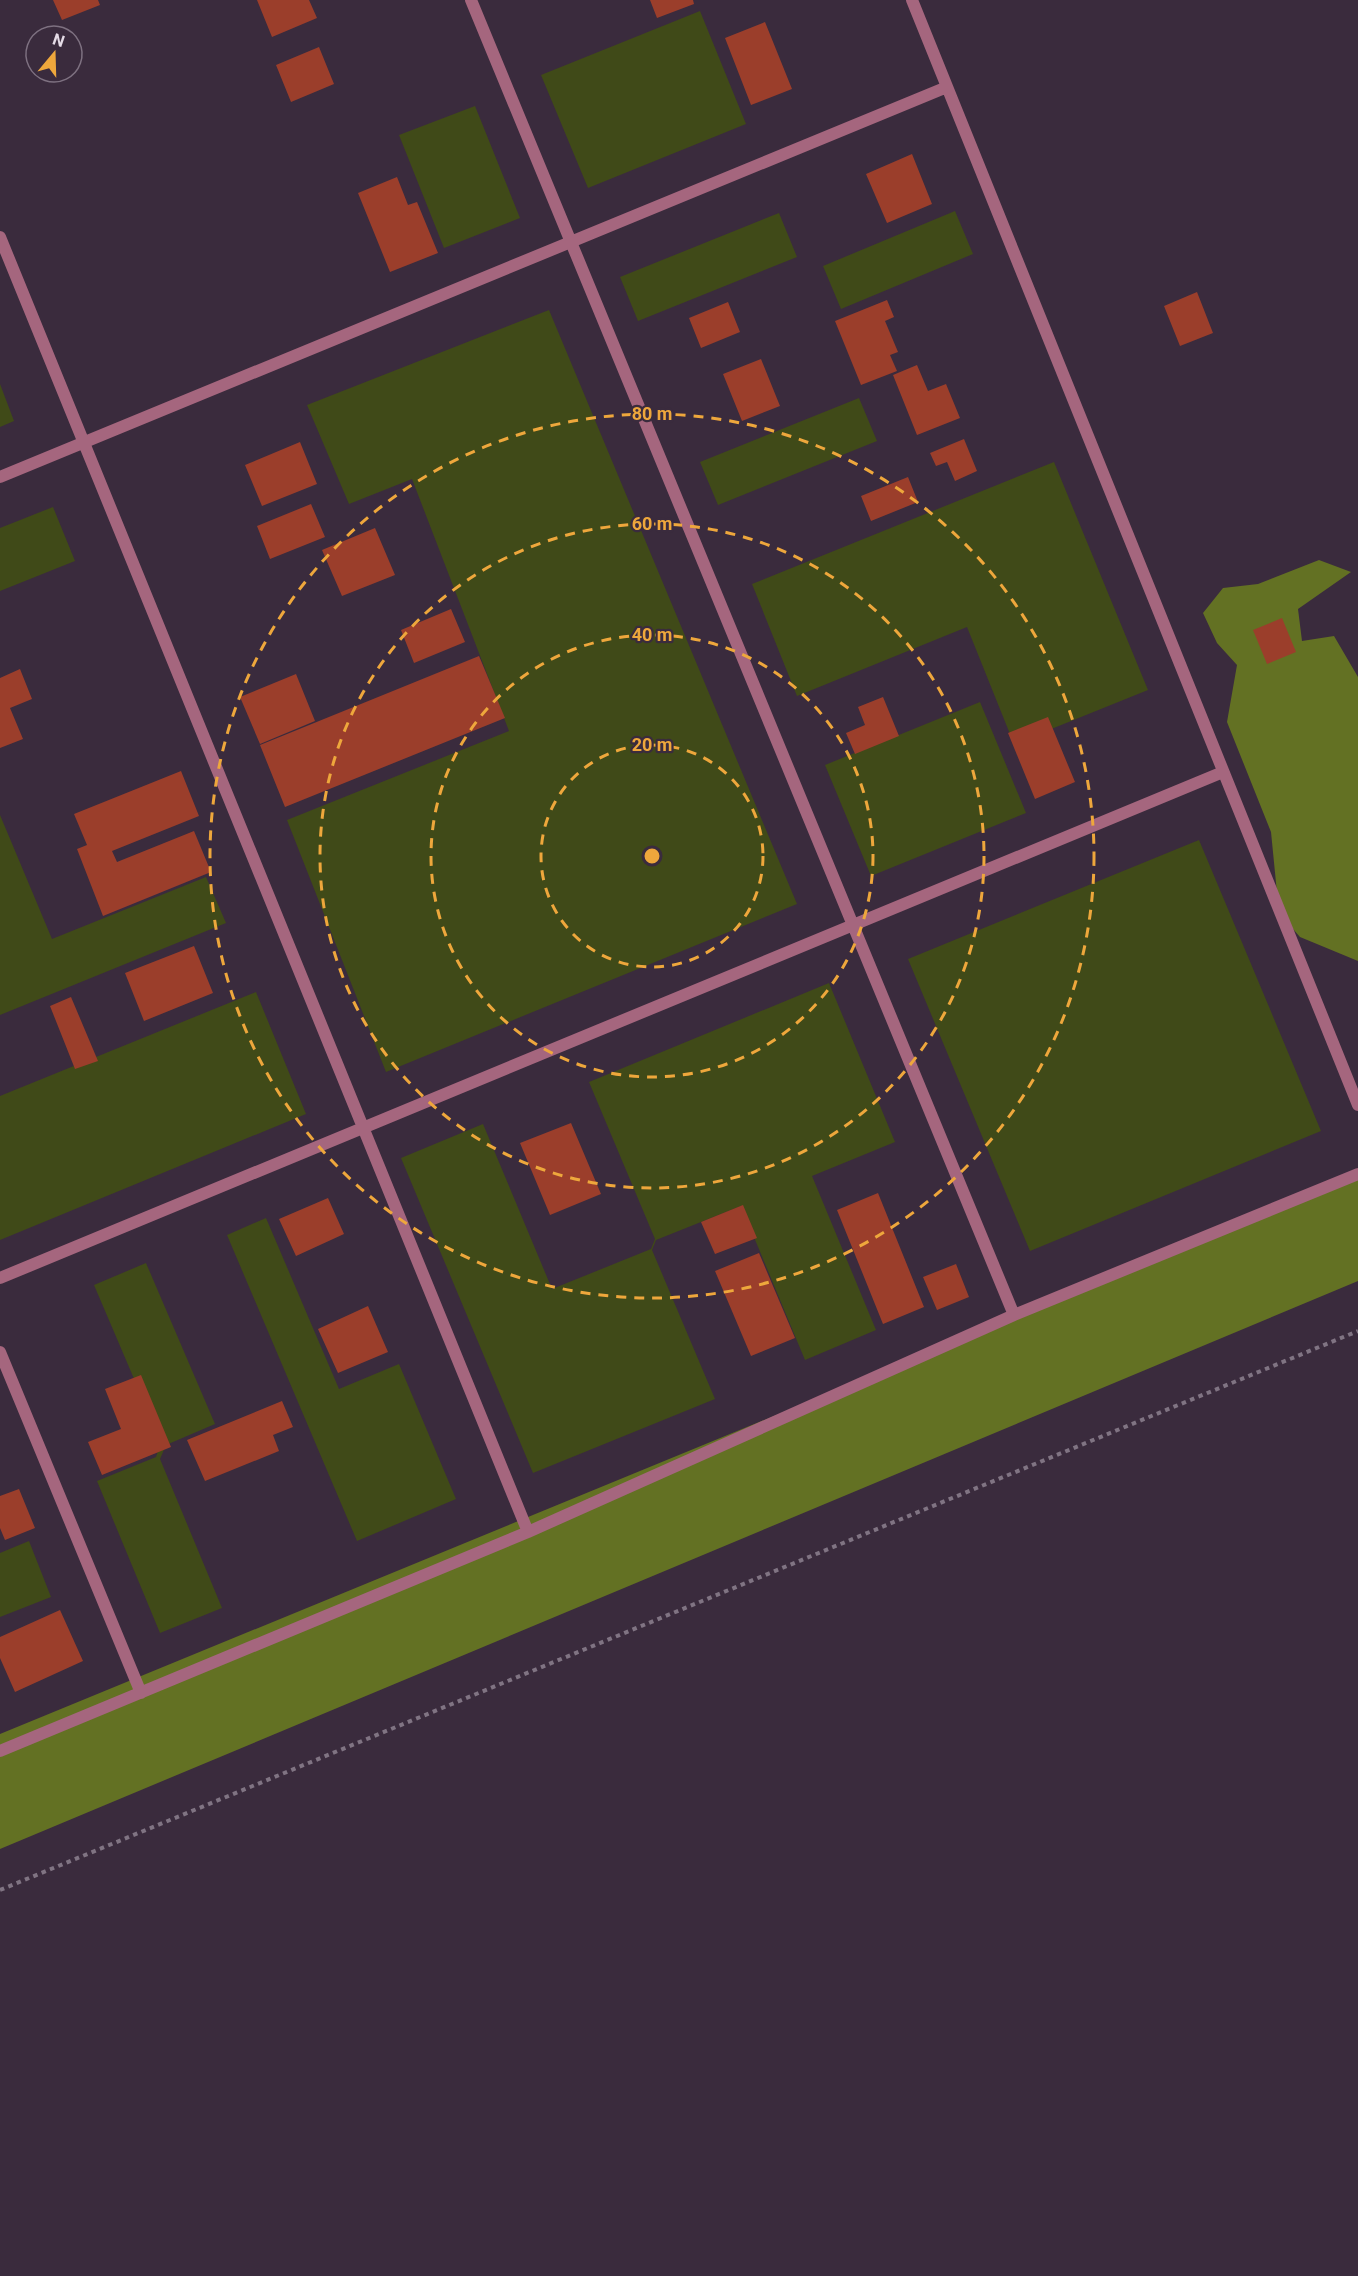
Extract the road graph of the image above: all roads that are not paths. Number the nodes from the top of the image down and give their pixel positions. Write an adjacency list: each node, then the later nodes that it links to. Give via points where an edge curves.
1 (471, 0): 5 (street)
2 (912, 0): 3 (street)
3 (947, 87): 5 (street); 8 (street)
4 (0, 237): 6 (street)
5 (571, 242): 6 (street); 9 (street)
6 (84, 442): 7 (street); 11 (street)
7 (0, 477)
8 (1223, 772): 9 (street); 10 (street)
9 (853, 925): 11 (street); 14 (street)
10 (1358, 1105)
11 (365, 1127): 13 (street); 16 (street)
12 (1358, 1174): 14 (street)
13 (0, 1278)
14 (1014, 1315): 16 (street)
15 (0, 1352): 17 (street)
16 (528, 1532): 17 (street)
17 (141, 1693): 18 (street)
18 (0, 1750)

